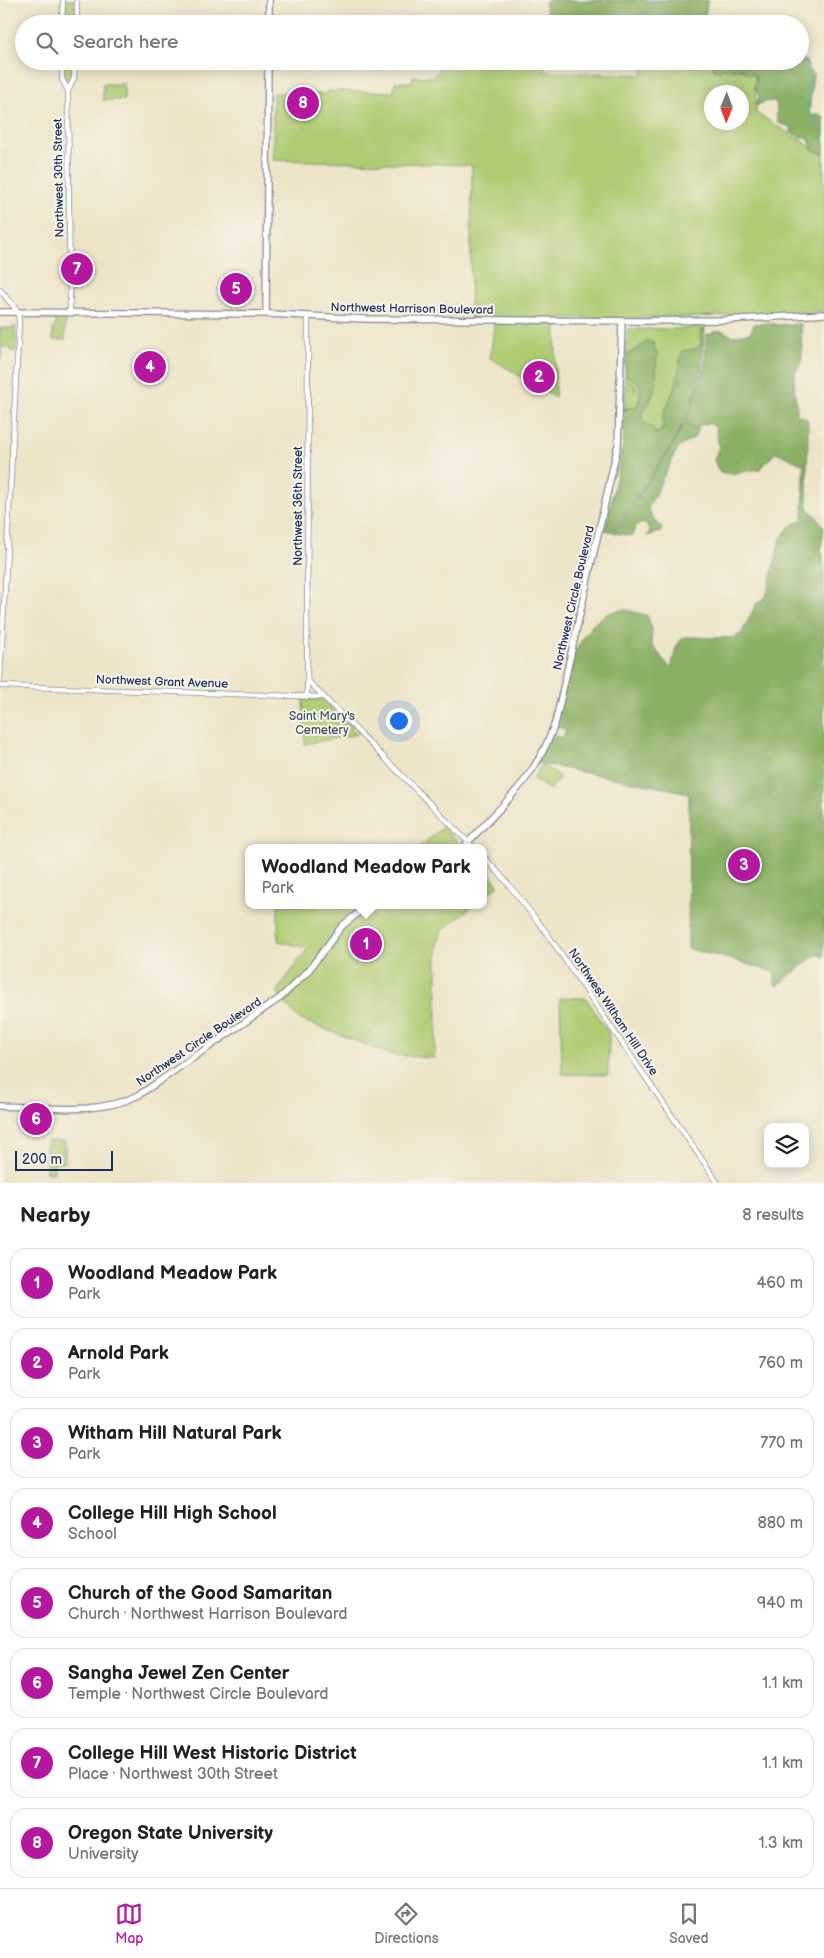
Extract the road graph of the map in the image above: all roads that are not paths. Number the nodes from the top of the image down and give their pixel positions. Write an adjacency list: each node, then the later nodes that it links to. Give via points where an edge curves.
1 (63, 0): 4 (street)
2 (77, 0): 5 (street)
3 (269, 0): 6 (main road)
4 (62, 15)
5 (77, 15)
6 (269, 15)
7 (62, 70): 10 (street)
8 (74, 70): 10 (street)
9 (268, 70): 15 (main road)
10 (68, 91): 14 (street, Northwest 30th Street)
11 (0, 290): 13 (street)
12 (0, 312): 13 (main road, Northwest Harrison Boulevard)
13 (18, 312): 14 (main road, Northwest Harrison Boulevard); 20 (street, via 18,364)
14 (70, 313): 15 (main road, Northwest Harrison Boulevard)
15 (266, 314): 17 (main road, Northwest Harrison Boulevard)
16 (824, 314): 18 (main road, Northwest Harrison Boulevard)
17 (308, 316): 18 (main road, Northwest Harrison Boulevard); 19 (street, Northwest 36th Street)
18 (622, 321): 24 (main road, Northwest Circle Boulevard, via 618,445 556,720 541,756 522,785)
19 (307, 680): 22 (street, Northwest 36th Street); 23 (street)
20 (0, 681)
21 (0, 686): 22 (street, Northwest Grant Avenue)
22 (306, 697): 23 (street, Northwest Grant Avenue)
23 (324, 697): 24 (street)
24 (468, 842)
25 (487, 860): 28 (street, Northwest Witham Hill Drive, via 536,918)
26 (363, 909): 27 (main road, Northwest Circle Boulevard, via 342,926 308,971 280,998 138,1095 115,1104 90,1108)
27 (0, 1106)
28 (718, 1183)

